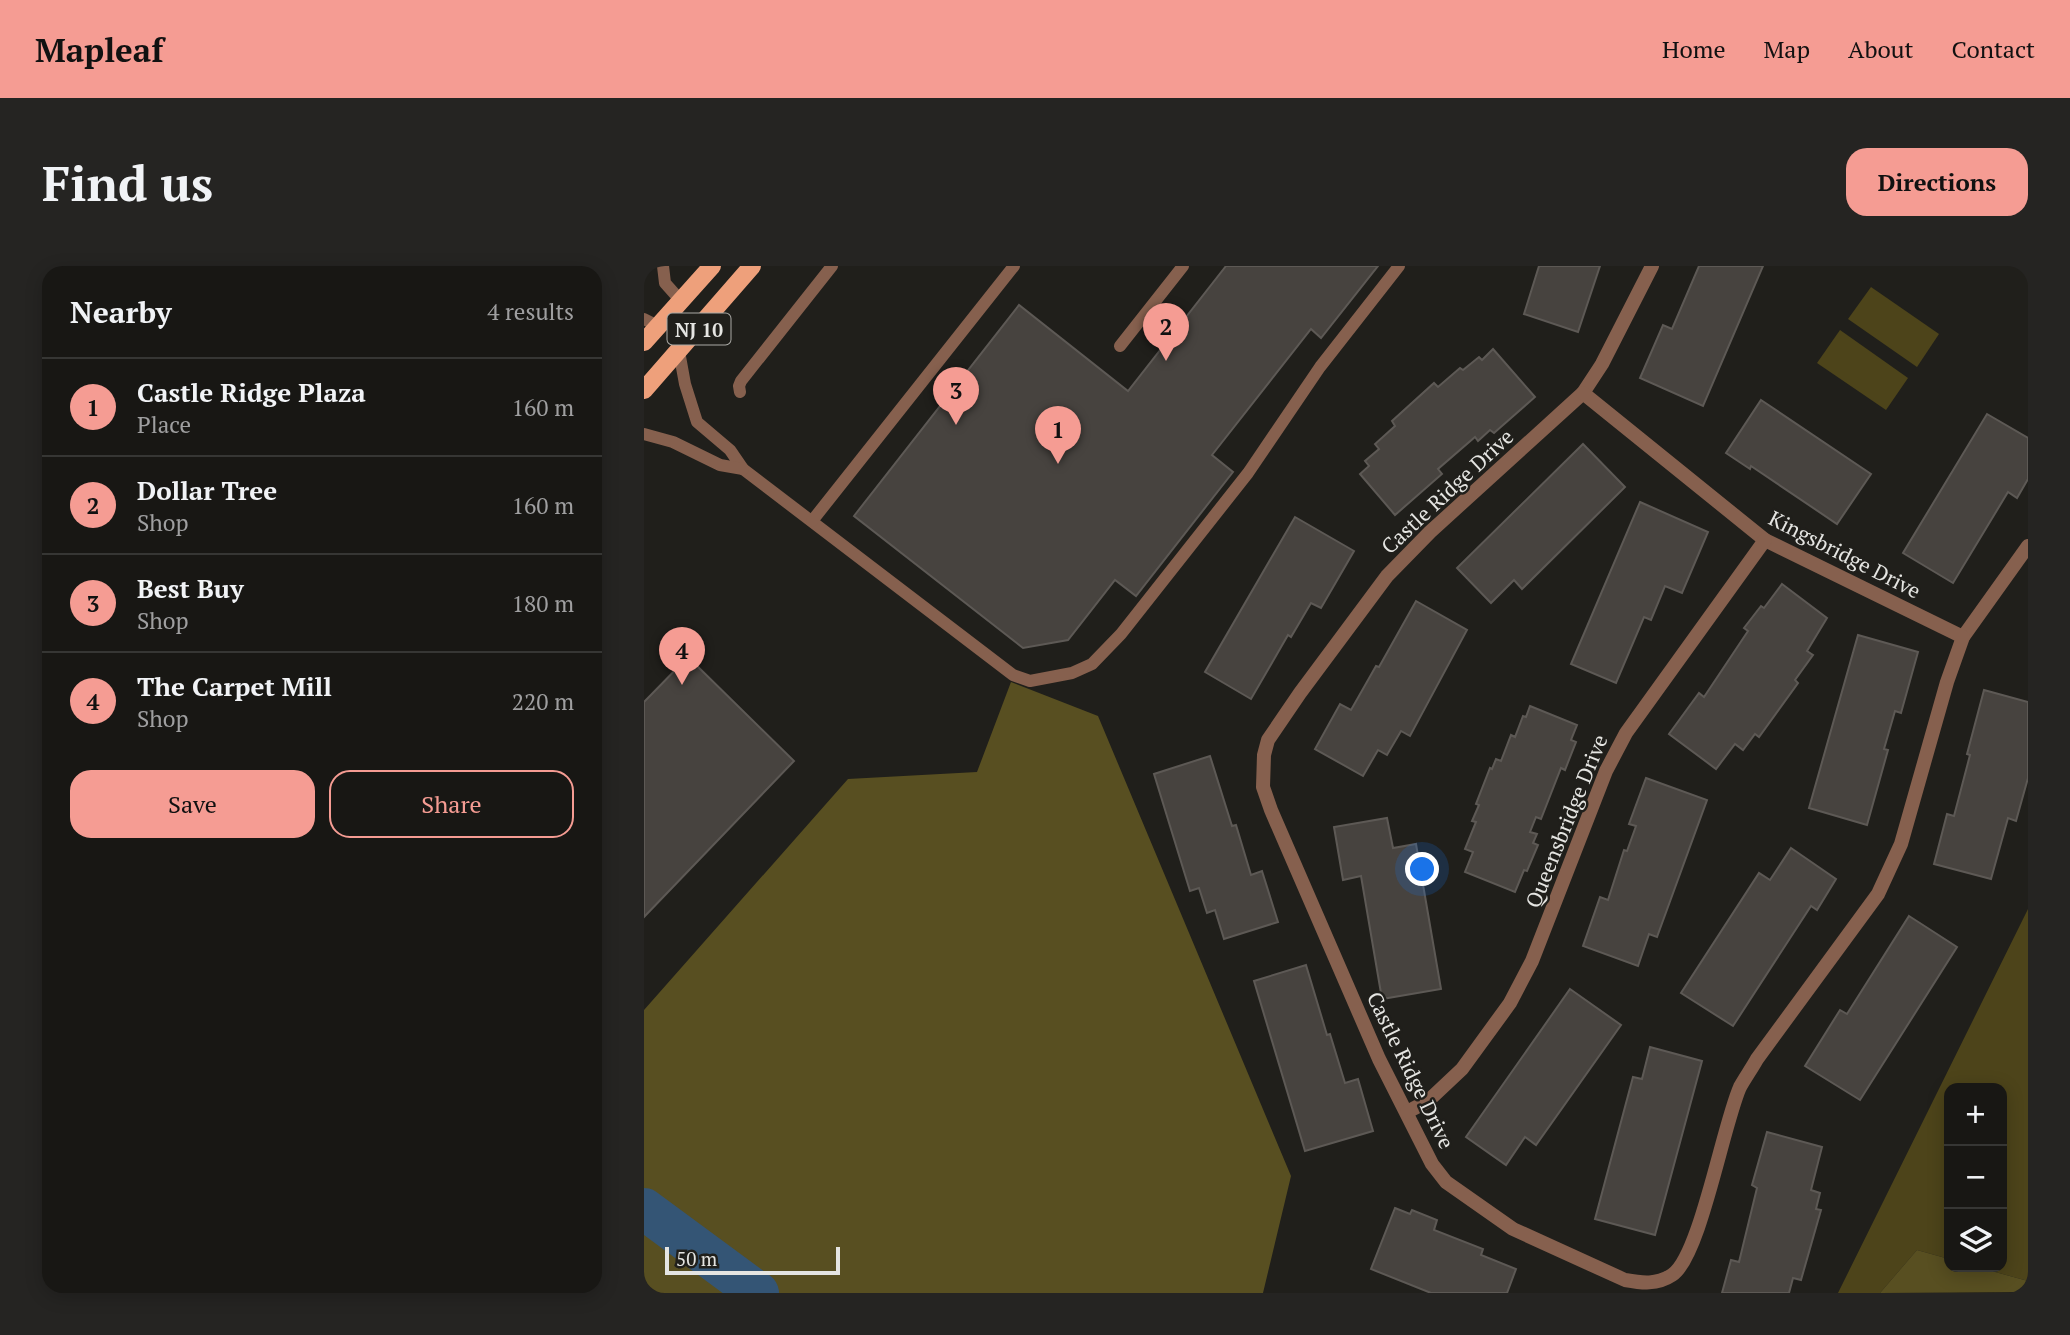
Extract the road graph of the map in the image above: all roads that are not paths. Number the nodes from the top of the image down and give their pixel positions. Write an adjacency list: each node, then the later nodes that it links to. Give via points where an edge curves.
1 (663, 266): 9 (lane, via 664,283)
2 (712, 266): 9 (main road, NJ 10)
3 (752, 266): 13 (main road, NJ 10)
4 (832, 266): 15 (lane, via 741,382)
5 (1014, 266): 19 (lane)
6 (1183, 266): 12 (lane)
7 (1399, 266): 19 (lane, via 1320,367 1248,473 1121,634 1082,669 1047,680 1013,675)
8 (1653, 266): 16 (street, Castle Ridge Drive)
9 (681, 301): 10 (main road, NJ 10)
10 (651, 323): 11 (main road, NJ 10)
11 (644, 342)
12 (1121, 346)
13 (679, 351): 14 (main road, NJ 10); 18 (lane, via 697,422 730,450)
14 (644, 390)
15 (740, 392)
16 (1583, 393): 20 (street, Kingsbridge Drive); 23 (street, Castle Ridge Drive, via 1387,576 1293,703 1268,740 1264,755 1263,787 1271,810 1379,1059)
17 (644, 434): 18 (lane, via 673,442 720,465)
18 (743, 469): 19 (lane)
19 (812, 521)
20 (1765, 540): 22 (street, Kingsbridge Drive); 23 (street, Queensbridge Drive, via 1626,733 1606,771 1532,961 1510,1003 1462,1069 1428,1101)
21 (2028, 546): 22 (street, Castle Ridge Drive)
22 (1963, 637): 23 (street, Castle Ridge Drive, via 1901,844 1878,894 1741,1086 1685,1262 1674,1274 1644,1283 1625,1280 1513,1229 1447,1182 1432,1164)
23 (1407, 1112)

